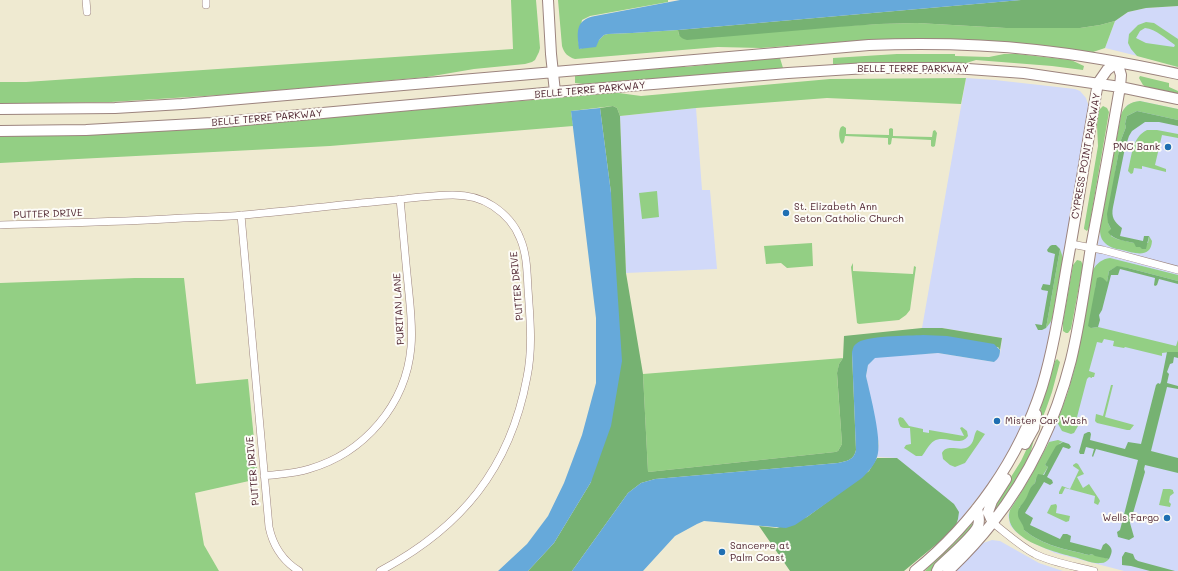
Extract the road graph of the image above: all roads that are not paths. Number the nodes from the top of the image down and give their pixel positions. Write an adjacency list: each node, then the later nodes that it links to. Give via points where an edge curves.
1 (86, 0): 3 (street)
2 (548, 0): 5 (main road)
3 (87, 12)
4 (1117, 62): 5 (main road, BELLE TERRE PARKWAY, via 1036,50 894,44); 6 (main road, BELLE TERRE PARKWAY); 7 (main road, CYPRESS POINT PARKWAY, via 1107,70); 8 (main road, via 1121,75)
5 (553, 72): 9 (main road); 11 (main road, BELLE TERRE PARKWAY, via 182,104 95,109)
6 (1178, 74)
7 (1098, 83): 8 (main road, BELLE TERRE PARKWAY); 9 (main road, BELLE TERRE PARKWAY, via 1024,73 886,67); 16 (main road, CYPRESS POINT PARKWAY)
8 (1120, 87): 10 (main road, BELLE TERRE PARKWAY); 17 (main road)
9 (555, 92): 12 (main road, BELLE TERRE PARKWAY, via 212,123)
10 (1178, 99)
11 (0, 109)
12 (0, 131)
13 (400, 199): 14 (street, PUTTER DRIVE); 20 (street, PURITAN LANE, via 411,338 408,368 396,400 374,430 343,455 306,470); 24 (street, PUTTER DRIVE, via 453,195 472,197 495,207 506,217 516,229 525,252 531,341 521,406 492,472 470,502 448,525 424,544)
14 (241, 215): 15 (street, PUTTER DRIVE); 20 (street, PUTTER DRIVE)
15 (0, 225)
16 (1071, 244): 17 (street); 19 (main road, CYPRESS POINT PARKWAY, via 1051,349)
17 (1091, 248): 18 (street); 22 (main road, via 1074,348 1058,403 1033,461)
18 (1178, 270)
19 (1037, 400): 21 (main road, CYPRESS POINT PARKWAY, via 1010,460); 22 (main road, via 1034,428 988,512)
20 (264, 476): 23 (street, PUTTER DRIVE, via 271,536 284,558)
21 (977, 508): 25 (main road, CYPRESS POINT PARKWAY, via 949,540); 26 (main road, via 980,517 977,528)
22 (993, 523): 27 (main road); 28 (street, via 1035,554)
23 (299, 571)
24 (380, 571)
25 (914, 571)
26 (937, 571)
27 (948, 571)
28 (1094, 571)

